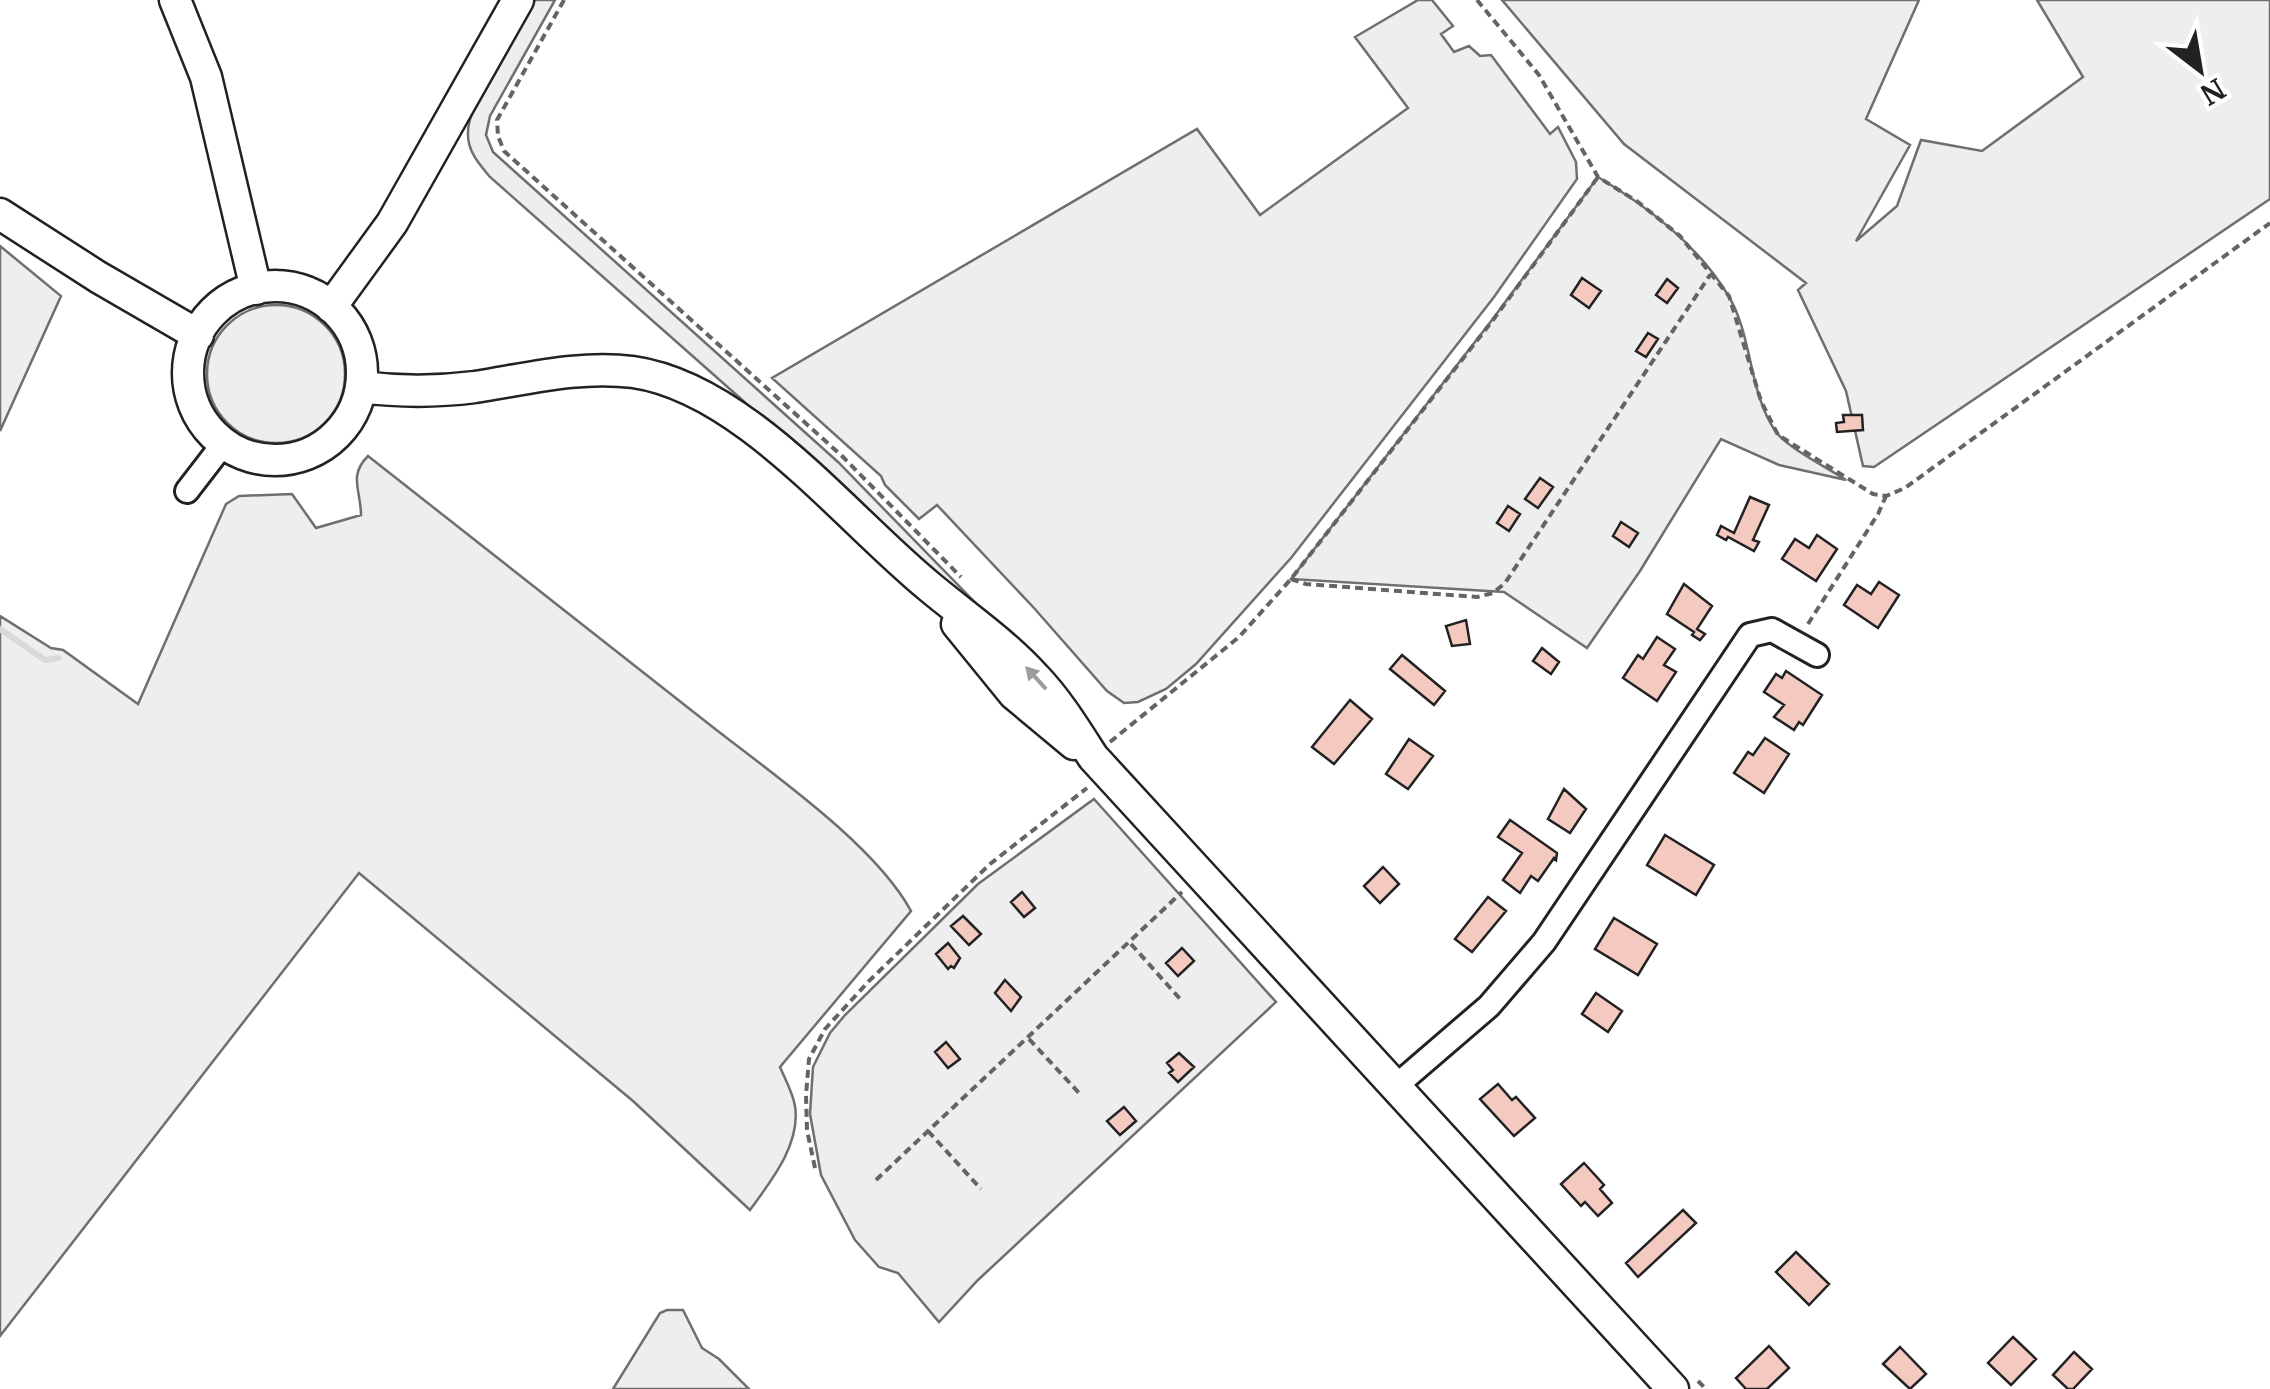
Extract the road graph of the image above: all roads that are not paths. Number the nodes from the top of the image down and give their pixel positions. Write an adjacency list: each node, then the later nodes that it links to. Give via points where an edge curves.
1 (175, 0): 4 (main road, via 206,77)
2 (518, 0): 5 (main road, via 392,222)
3 (0, 214): 6 (main road)
4 (256, 289): 5 (main road, via 296,289); 6 (main road, via 225,303)
5 (331, 306): 7 (main road, via 357,343)
6 (198, 335): 8 (main road, via 190,359 191,394 200,418)
7 (361, 387): 8 (main road, via 343,428 307,454 260,459); 11 (main road, via 446,390 595,370 637,372 714,403 774,446 928,586 1014,694 1100,765)
8 (224, 443): 9 (street)
9 (187, 492)
10 (1817, 655): 11 (street, via 1772,630 1760,630 1742,644 1544,942 1488,1006)
11 (1396, 1086): 12 (main road)
12 (1685, 1384)

